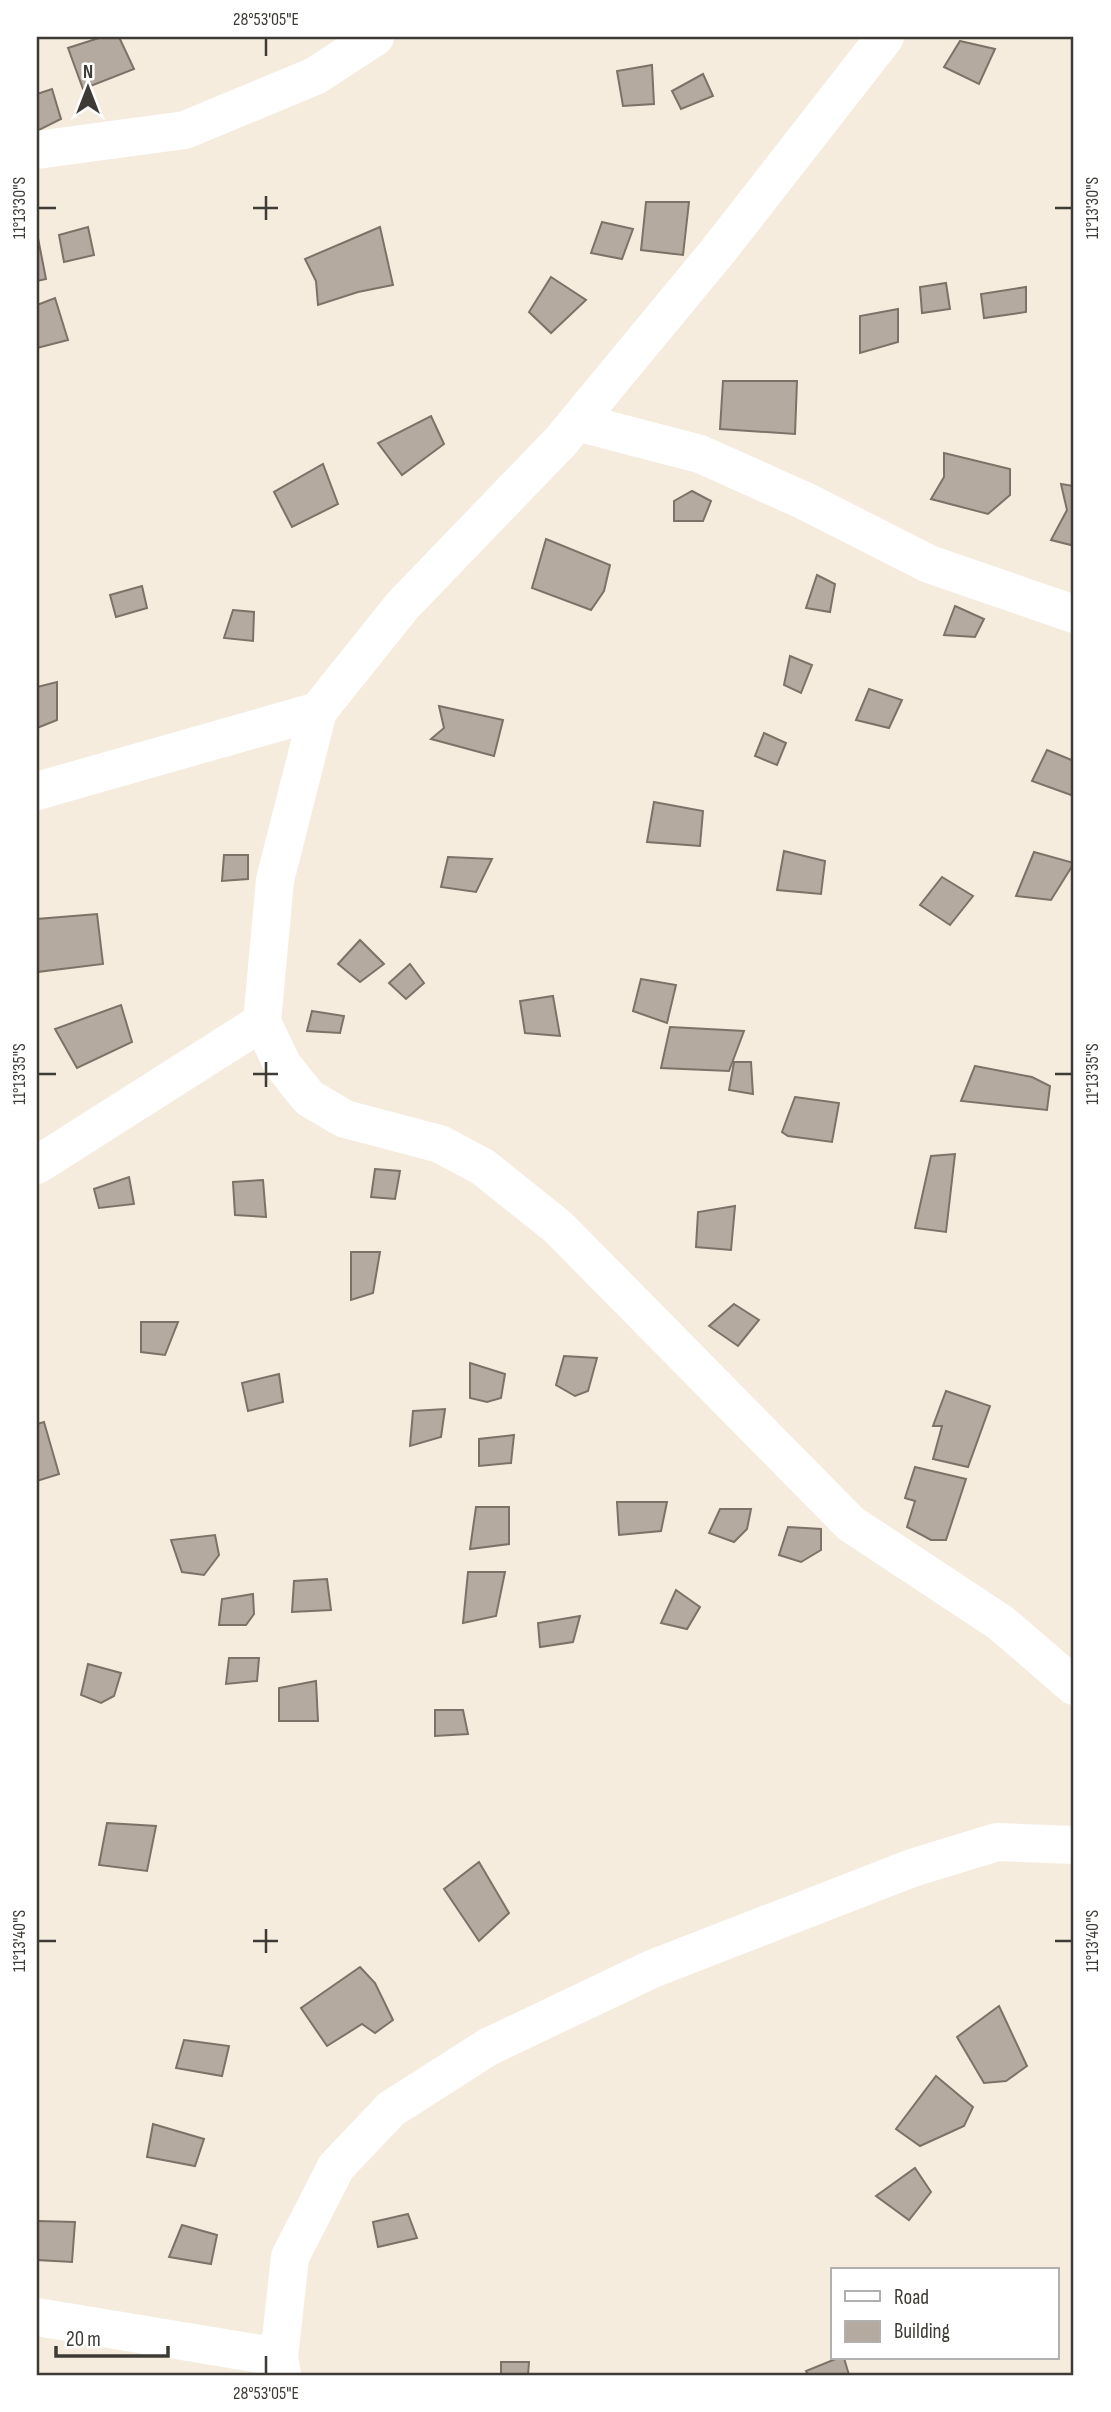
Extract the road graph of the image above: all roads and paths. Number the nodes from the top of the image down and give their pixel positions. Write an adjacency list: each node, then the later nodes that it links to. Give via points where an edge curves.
1 (375, 37): 3 (street, via 315,76 185,130)
2 (885, 37): 4 (street)
3 (37, 150)
4 (577, 422): 5 (street, via 700,454 929,564); 6 (street, via 404,605)
5 (1074, 614)
6 (318, 711): 7 (street); 8 (street, via 275,880)
7 (37, 791)
8 (262, 1022): 9 (street); 10 (street, via 282,1064 309,1098 345,1119 440,1144 483,1167 558,1227 851,1524 1001,1623)
9 (37, 1165)
10 (1074, 1686)
11 (1074, 1845): 13 (street, via 997,1842 912,1868 652,1969 488,2047 401,2102 336,2167 290,2257)
12 (37, 2317): 13 (street)
13 (281, 2366)

